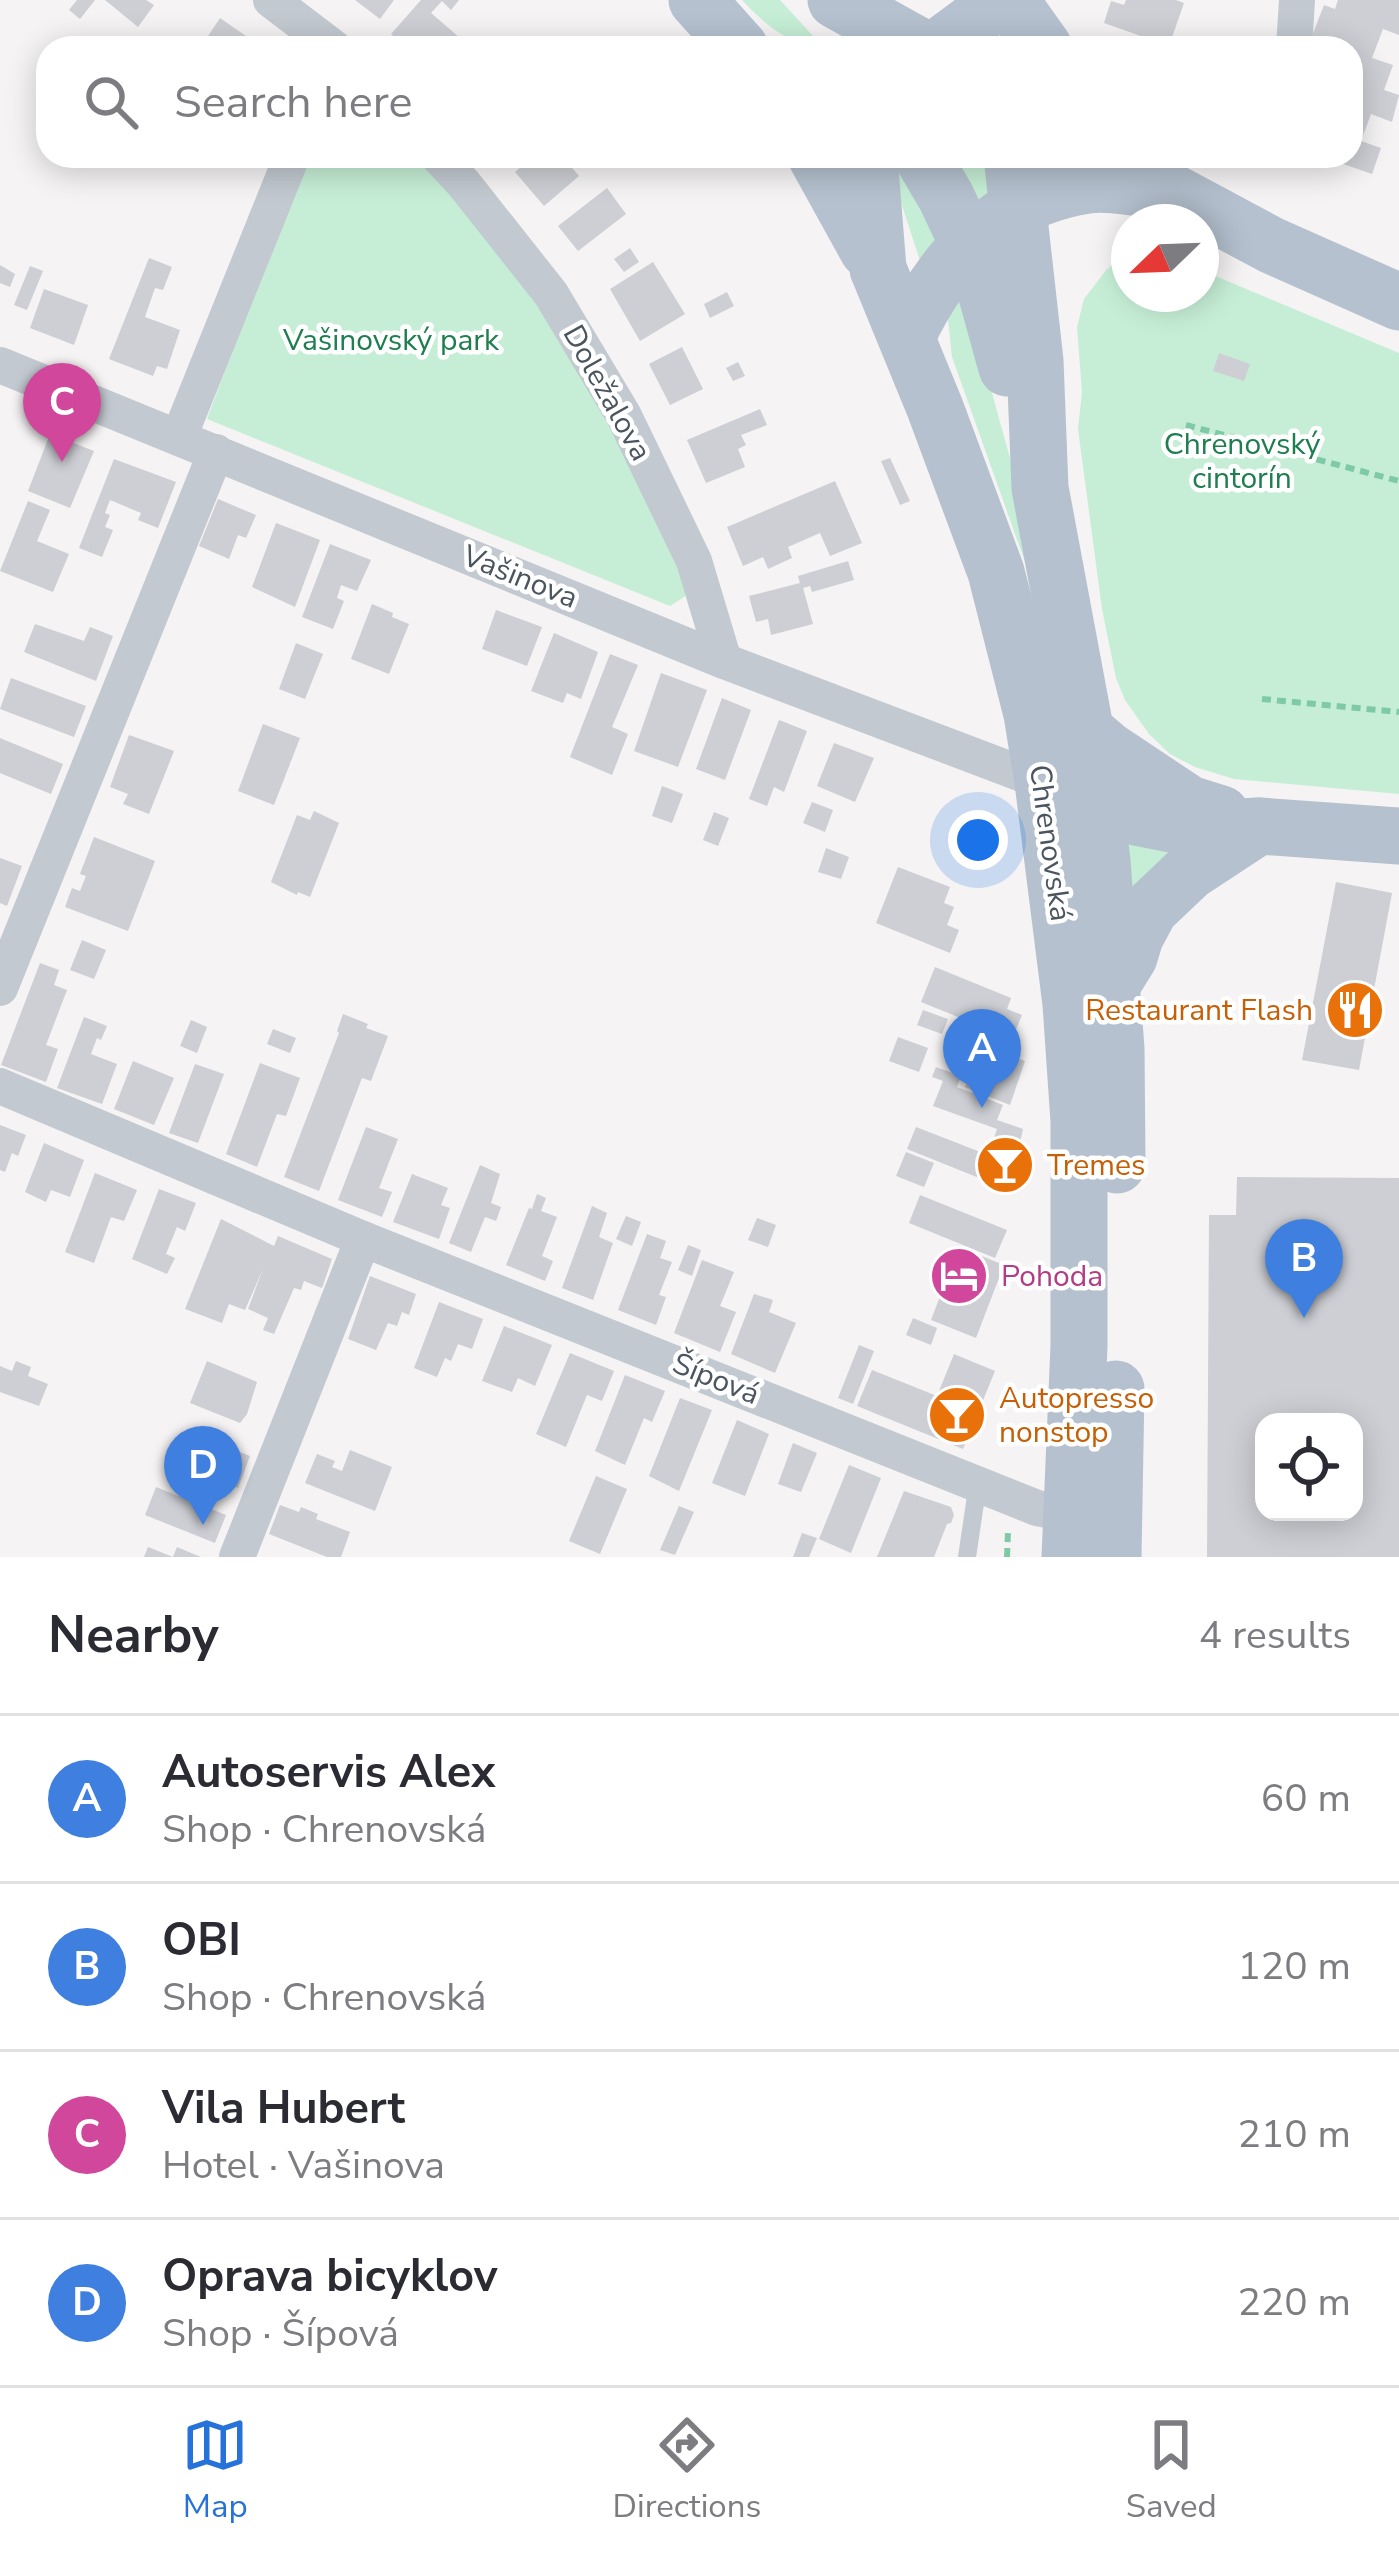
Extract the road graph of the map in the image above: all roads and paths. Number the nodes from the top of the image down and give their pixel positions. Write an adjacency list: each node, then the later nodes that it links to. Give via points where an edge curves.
1 (271, 0): 7 (street)
2 (801, 0): 8 (main road)
3 (836, 0): 9 (main road)
4 (993, 0): 10 (main road, via 973,22)
5 (1007, 0): 11 (main road); 12 (main road)
6 (1297, 0): 13 (street)
7 (318, 36)
8 (894, 36)
9 (896, 36)
10 (908, 36)
11 (1006, 36)
12 (1035, 36)
13 (1295, 36)
14 (287, 168): 27 (street)
15 (449, 168): 32 (street, Doležalova, via 551,294 624,416 694,561)
16 (823, 168): 22 (main road)
17 (870, 168): 22 (main road, Chrenovská)
18 (929, 168): 21 (main road)
19 (1144, 173): 20 (main road, via 1038,200); 23 (main road, via 1271,245)
20 (1014, 183): 21 (main road, via 993,223); 30 (main road, Chrenovská)
21 (969, 242): 24 (main road); 30 (main road)
22 (878, 269): 24 (main road, Chrenovská)
23 (1399, 302)
24 (907, 336): 31 (main road, Chrenovská)
25 (0, 365): 27 (street, Vašinova)
26 (1186, 425): 29 (path)
27 (179, 437): 28 (street, Vašinova)
28 (216, 452): 32 (street, Vašinova); 41 (street)
29 (1399, 482)
30 (1040, 488): 35 (main road, Chrenovská)
31 (1014, 638): 35 (main road); 36 (main road, Chrenovská)
32 (724, 661): 36 (street, Vašinova)
33 (1262, 699): 34 (path)
34 (1399, 712)
35 (1086, 734): 37 (main road, Chrenovská); 38 (main road, via 1189,804)
36 (1043, 782): 37 (main road); 45 (main road, Chrenovská, via 1079,1121 1079,1346)
37 (1096, 805): 38 (main road, via 1197,829); 40 (main road, Chrenovská)
38 (1259, 826): 39 (main road); 40 (main road, via 1150,909)
39 (1399, 836)
40 (1111, 986): 45 (main road, Chrenovská, via 1118,1237)
41 (0, 988)
42 (0, 1086): 43 (street, Šípová)
43 (363, 1239): 44 (street, Šípová); 46 (street)
44 (978, 1483): 45 (street, Šípová); 47 (lane)
45 (1092, 1538)
46 (237, 1557)
47 (967, 1557)

